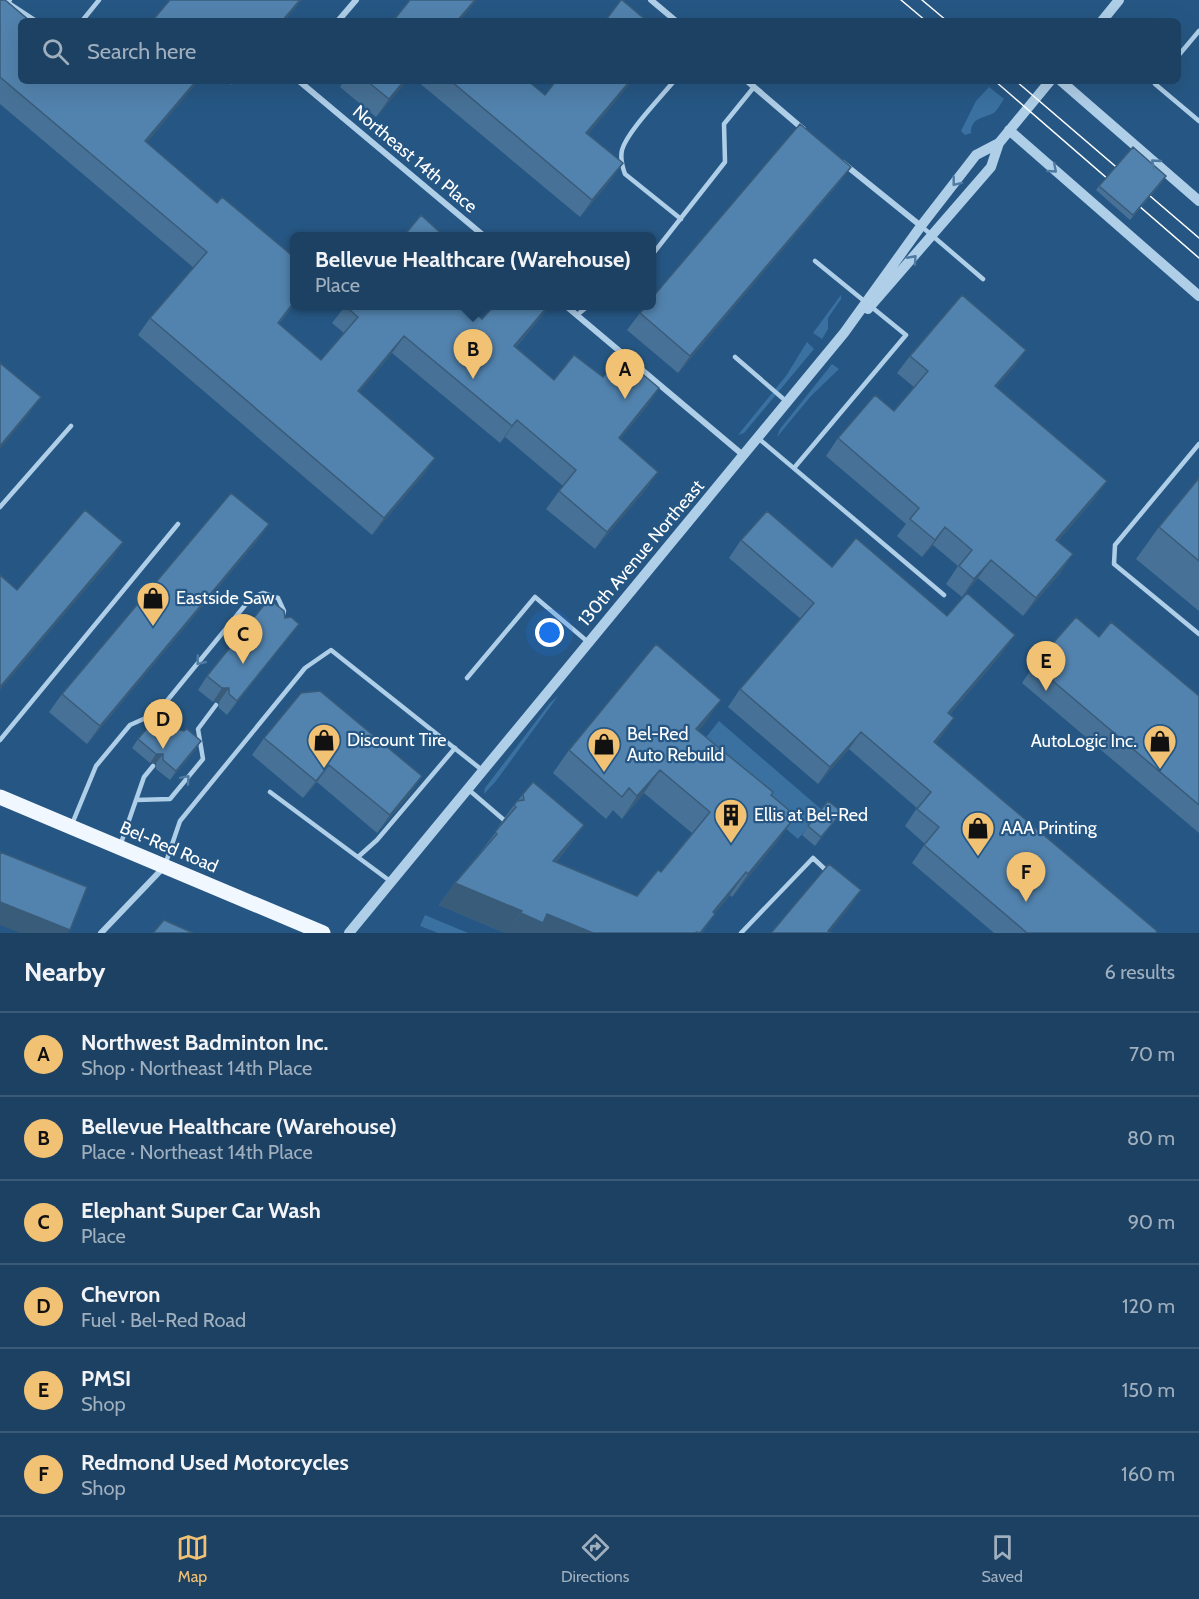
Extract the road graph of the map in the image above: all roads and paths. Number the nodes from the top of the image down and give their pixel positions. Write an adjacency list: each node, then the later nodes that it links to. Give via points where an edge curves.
1 (99, 0): 7 (lane)
2 (356, 0): 8 (street)
3 (651, 0): 9 (street)
4 (1119, 0): 10 (street)
5 (8, 1): 6 (lane)
6 (32, 18)
7 (84, 18)
8 (341, 18)
9 (672, 18)
10 (1104, 18)
11 (1199, 31): 12 (lane)
12 (1181, 52)
13 (303, 84): 28 (street, Northeast 14th Place)
14 (672, 84): 26 (lane, via 631,134 621,163 625,174)
15 (750, 84): 19 (street)
16 (1047, 84): 21 (street, 130th Avenue Northeast)
17 (1064, 84): 25 (street, one-way to 17)
18 (1155, 84): 20 (lane)
19 (754, 87): 22 (street); 26 (lane, via 724,124 725,162)
20 (1199, 121)
21 (1009, 130): 23 (street, 130th Avenue Northeast); 33 (street, one-way to 33)
22 (807, 132)
23 (999, 143): 27 (street, 130th Avenue Northeast, one-way to 27, via 976,155); 29 (street, 130th Avenue Northeast, via 991,167)
24 (833, 154): 27 (street)
25 (1199, 201)
26 (681, 219): 30 (lane)
27 (921, 226): 29 (lane); 34 (street, 130th Avenue Northeast)
28 (478, 232)
29 (932, 237): 32 (lane); 34 (street, 130th Avenue Northeast, one-way to 29)
30 (656, 249)
31 (815, 261): 34 (lane)
32 (983, 279)
33 (1199, 296)
34 (868, 305): 39 (street, 130th Avenue Northeast); 44 (lane, via 906,335)
35 (571, 310): 37 (street)
36 (584, 310): 37 (lane)
37 (578, 315): 43 (street)
38 (735, 357): 39 (lane)
39 (787, 402): 41 (street, 130th Avenue Northeast)
40 (71, 426): 45 (lane)
41 (758, 438): 43 (street, 130th Avenue Northeast); 44 (lane)
42 (1199, 444): 49 (lane, via 1115,545 1114,564)
43 (743, 455): 50 (street, 130th Avenue Northeast)
44 (794, 468): 47 (lane)
45 (0, 507)
46 (178, 524): 55 (lane)
47 (944, 595)
48 (282, 623): 53 (lane, one-way to 53, via 284,611 278,598 263,593 251,598)
49 (1199, 634)
50 (588, 642): 51 (lane, via 535,597); 58 (street, 130th Avenue Northeast)
51 (467, 678)
52 (216, 705): 62 (lane, one-way to 52, via 170,798 203,759 198,729)
53 (157, 713): 54 (lane); 64 (lane, via 130,724 96,766)
54 (165, 719)
55 (0, 740)
56 (455, 748): 58 (lane); 66 (lane); 67 (lane, via 331,650 305,668 180,821)
57 (153, 766): 62 (lane, via 144,777)
58 (482, 770): 59 (street, 130th Avenue Northeast)
59 (467, 789): 63 (lane); 69 (street, 130th Avenue Northeast)
60 (270, 792): 66 (lane)
61 (0, 797): 64 (main road, Bel-Red Road)
62 (136, 800): 65 (lane)
63 (504, 820)
64 (71, 827): 65 (main road, Bel-Red Road)
65 (120, 847): 67 (main road, Bel-Red Road)
66 (358, 857): 69 (lane)
67 (164, 866): 70 (street); 71 (main road, Bel-Red Road)
68 (836, 879): 73 (lane, via 813,858)
69 (390, 881): 72 (street, 130th Avenue Northeast)
70 (101, 933)
71 (323, 933)
72 (349, 933)
73 (741, 933)

